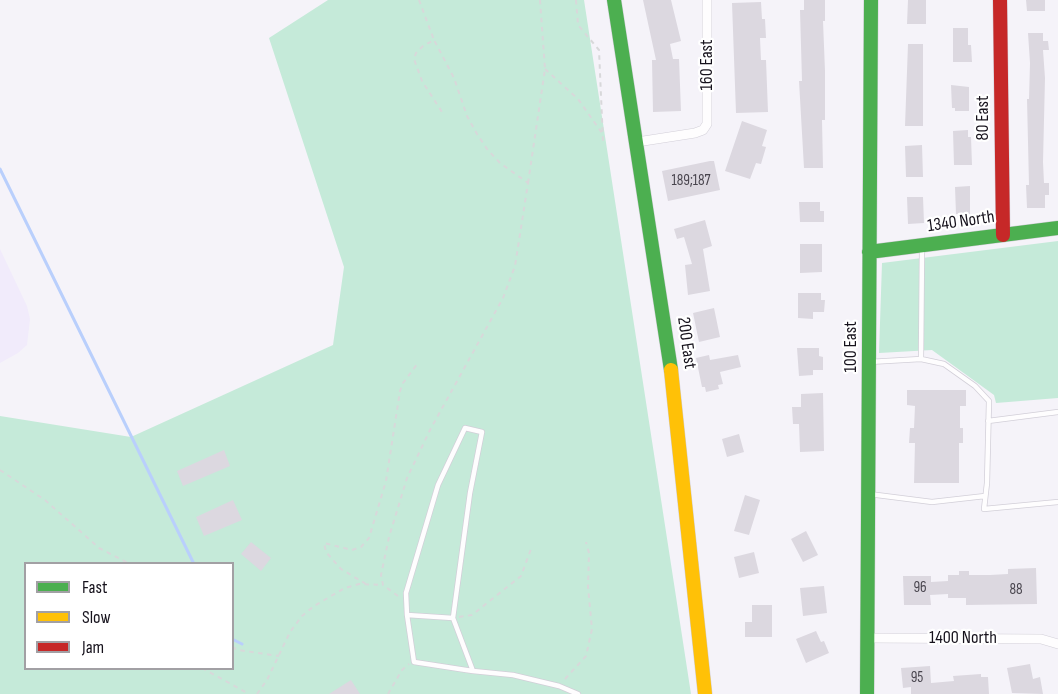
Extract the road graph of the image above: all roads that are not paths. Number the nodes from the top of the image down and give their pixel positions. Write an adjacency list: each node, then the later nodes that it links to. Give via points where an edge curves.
1 (614, 0): 5 (street, 200 East)
2 (707, 0): 5 (street, 160 East, via 707,124 703,130 686,135)
3 (871, 0): 9 (street, 100 East)
4 (1000, 0): 7 (street, 80 East)
5 (637, 142): 23 (street, 200 East, via 675,395)
6 (1058, 228): 7 (street, 1340 North)
7 (1003, 235): 8 (street, 1340 North)
8 (922, 246): 9 (street, 1340 North); 10 (lane)
9 (869, 252): 11 (street, 100 East)
10 (921, 359): 11 (lane); 13 (lane, via 944,364 975,386 989,401)
11 (869, 362): 14 (street, 100 East)
12 (1058, 412): 13 (lane)
13 (988, 421): 15 (lane)
14 (868, 494): 15 (lane, via 932,502); 19 (street, 100 East)
15 (986, 496): 16 (lane, via 984,509)
16 (1058, 502)
17 (407, 615): 18 (lane); 18 (lane, via 406,592 438,485 465,428 482,432); 21 (lane, via 414,662)
18 (453, 618): 21 (lane)
19 (867, 638): 20 (street, 1400 North, via 1041,639); 24 (street, 100 East)
20 (1058, 644)
21 (473, 671): 22 (lane, via 513,675)
22 (578, 694)
23 (705, 694)
24 (867, 694)

